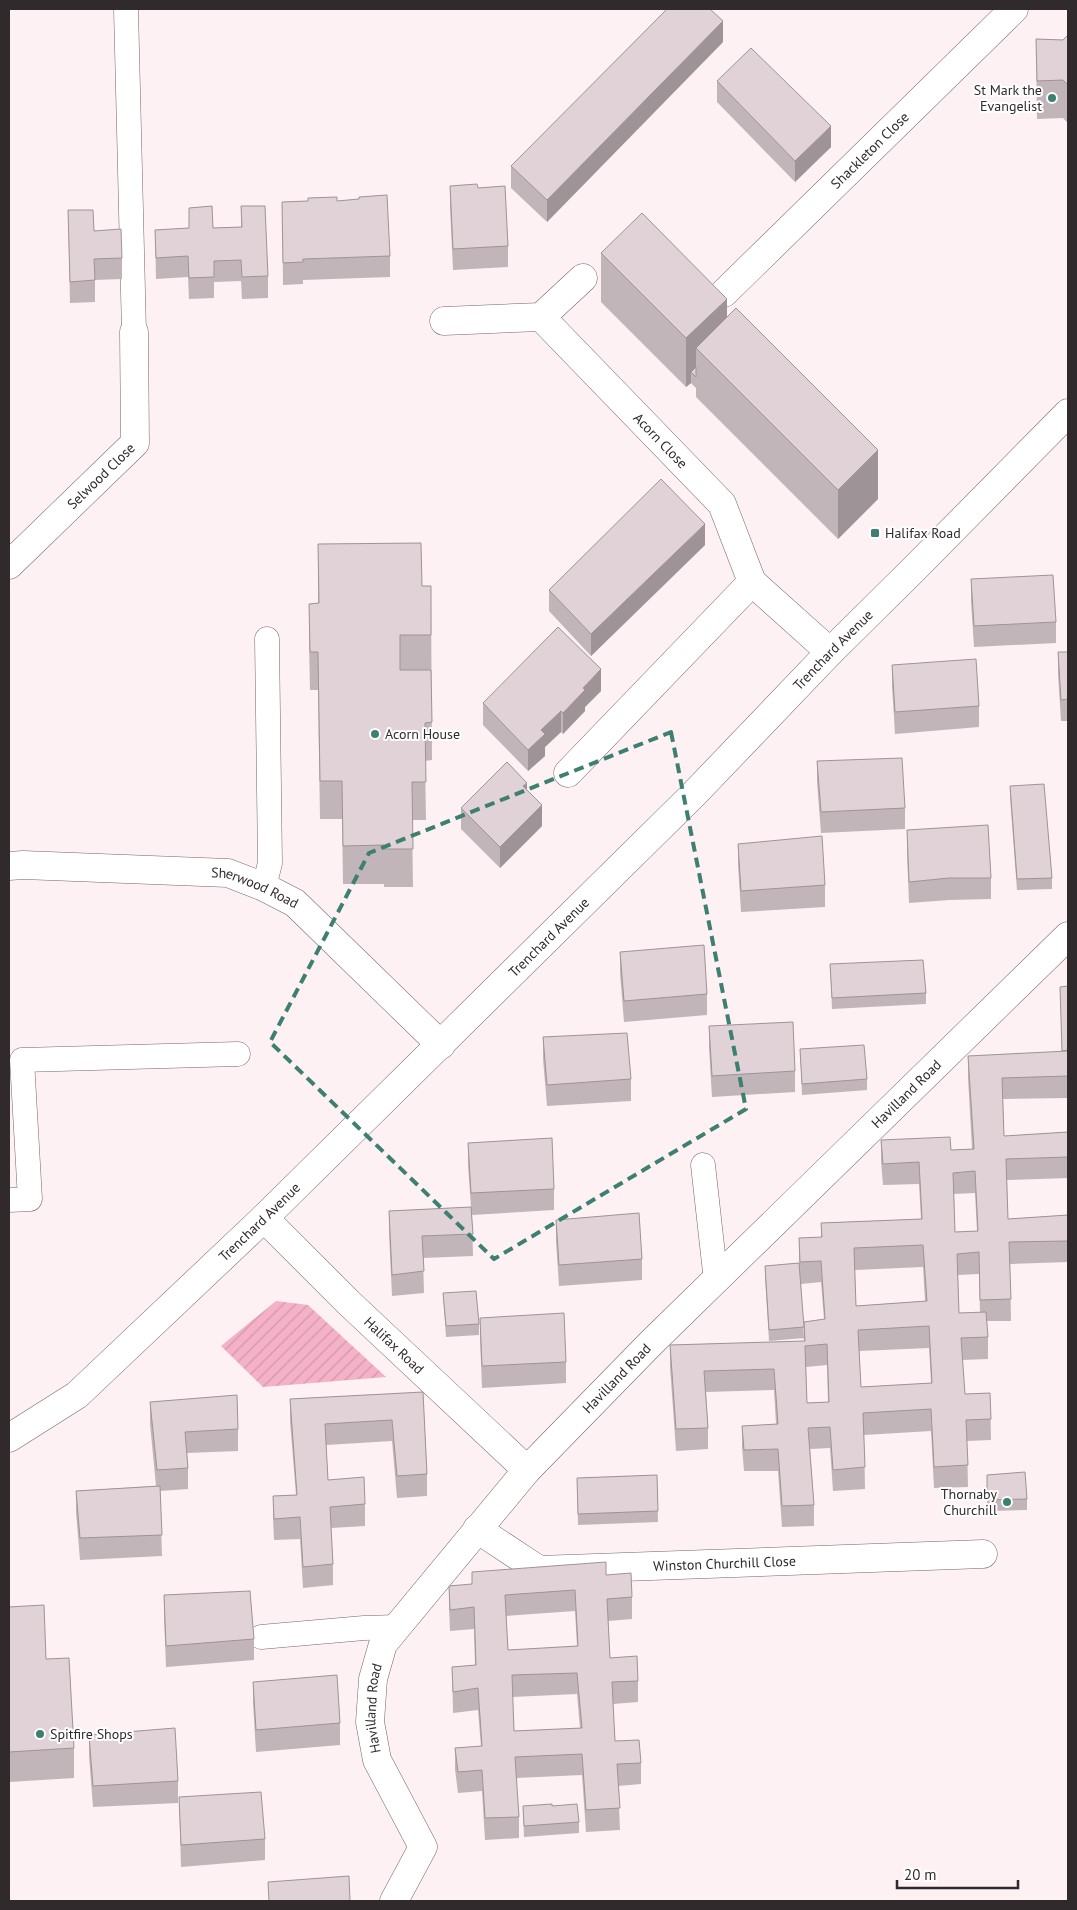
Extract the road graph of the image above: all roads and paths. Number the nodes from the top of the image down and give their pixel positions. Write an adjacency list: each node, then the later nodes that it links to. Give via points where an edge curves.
1 (126, 9): 7 (lane)
2 (1014, 9): 4 (street, Shackleton Close)
3 (582, 278): 5 (street)
4 (724, 293)
5 (541, 317): 6 (street); 10 (street, Acorn Close, via 722,504)
6 (444, 321)
7 (134, 332): 9 (street, Selwood Close, via 135,442)
8 (1068, 413): 12 (street, Trenchard Avenue)
9 (9, 565)
10 (752, 582): 12 (street, Acorn Close); 13 (street)
11 (266, 639): 15 (lane, via 270,863)
12 (830, 652): 17 (street, Trenchard Avenue, via 694,794)
13 (568, 773)
14 (9, 866): 15 (street, Sherwood Road, via 228,873)
15 (264, 886): 17 (street, Sherwood Road, via 295,903)
16 (1068, 936): 22 (street, Havilland Road)
17 (442, 1045): 21 (street, Trenchard Avenue)
18 (238, 1054): 20 (lane, via 22,1060 30,1198)
19 (703, 1165): 22 (lane)
20 (9, 1200)
21 (264, 1218): 23 (street, Trenchard Avenue, via 77,1395); 24 (street, Halifax Road, via 349,1303)
22 (716, 1281): 24 (street, Havilland Road)
23 (9, 1438)
24 (527, 1470): 25 (street, Havilland Road)
25 (477, 1529): 26 (street, Winston Churchill Close, via 539,1570); 27 (street, Havilland Road)
26 (983, 1554)
27 (396, 1627): 28 (lane); 29 (street, Havilland Road, via 383,1644 373,1679 370,1722 377,1760 423,1847)
28 (261, 1637)
29 (394, 1901)

